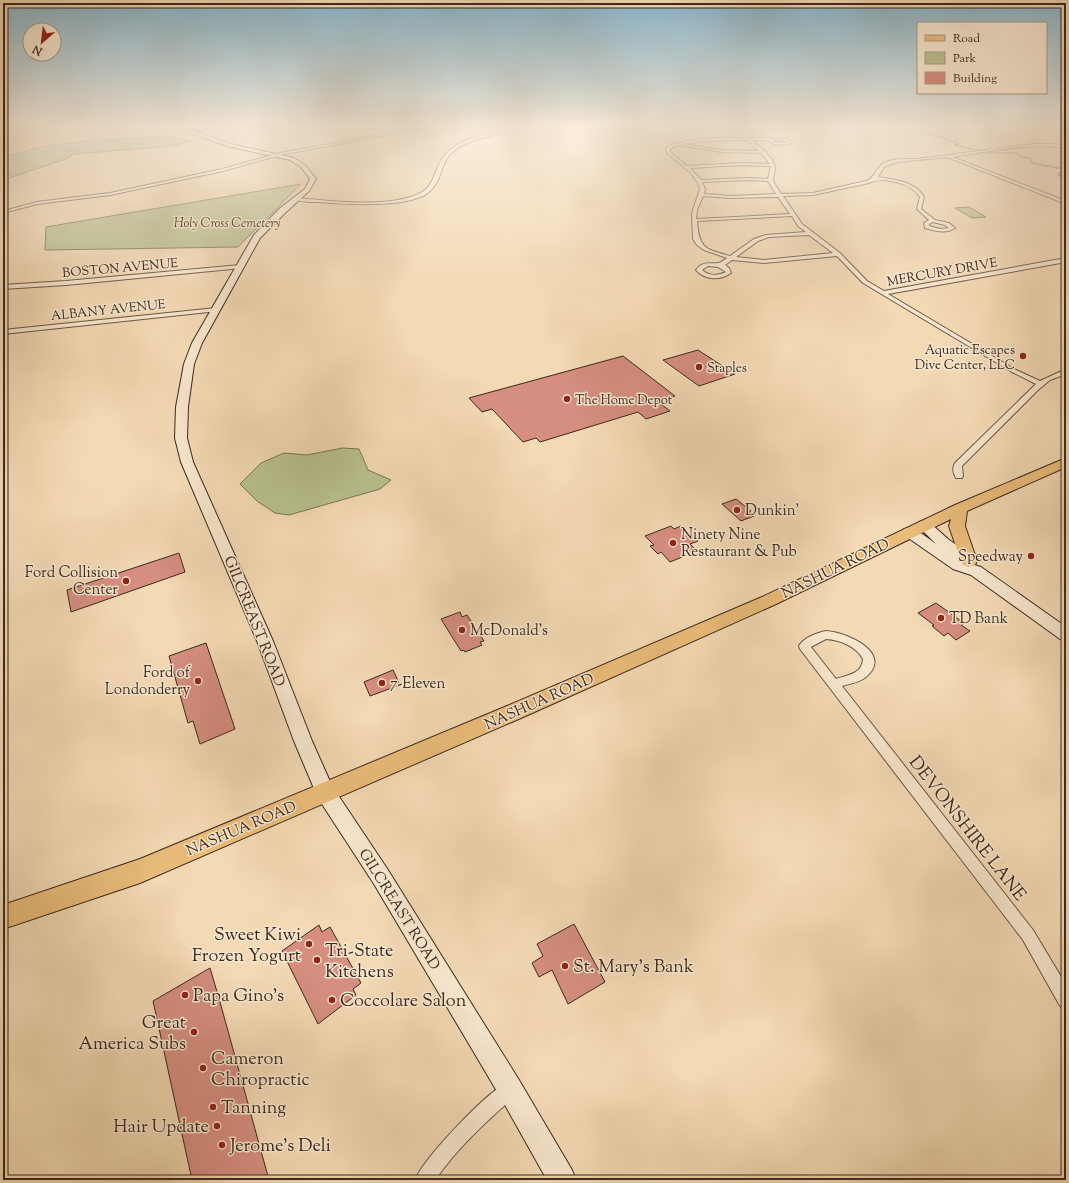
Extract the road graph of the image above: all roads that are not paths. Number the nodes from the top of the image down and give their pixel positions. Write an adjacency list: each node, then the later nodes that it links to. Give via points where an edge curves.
1 (165, 182): 13 (street, via 103,195 37,203)
2 (312, 182): 11 (street, GILCREAST ROAD)
3 (433, 182): 11 (street, via 429,190 414,197 392,201)
4 (701, 182): 9 (street)
5 (771, 182): 10 (street)
6 (866, 182): 10 (street, via 813,194)
7 (895, 182): 16 (street, via 919,191 922,197 920,211)
8 (1014, 182): 12 (street)
9 (702, 195): 10 (street); 15 (street, via 694,212)
10 (779, 196): 14 (street)
11 (296, 200): 22 (street, GILCREAST ROAD, via 260,232)
12 (1066, 203)
13 (3, 212)
14 (793, 215): 15 (street, via 719,221); 17 (street)
15 (694, 220): 19 (street, via 699,244 714,253)
16 (933, 221): 16 (street, via 947,224 953,228 937,230 925,225)
17 (810, 233): 18 (street); 19 (street, via 762,238)
18 (838, 254): 19 (street, via 766,262); 24 (street, via 859,277)
19 (731, 258): 21 (street)
20 (1066, 260): 24 (street, MERCURY DRIVE)
21 (720, 266)
22 (240, 267): 23 (street, BOSTON AVENUE); 25 (street, GILCREAST ROAD)
23 (3, 287)
24 (883, 293): 28 (street, MERCURY DRIVE, via 1014,371)
25 (216, 310): 26 (street, ALBANY AVENUE); 36 (street, GILCREAST ROAD, via 203,331 190,364 182,407 181,438 190,469 265,641 302,741)
26 (3, 332)
27 (1066, 371): 28 (street)
28 (1041, 384): 30 (street, via 958,465)
29 (1066, 462): 31 (main road, NASHUA ROAD)
30 (959, 476)
31 (960, 508): 32 (main road, NASHUA ROAD); 33 (main road, via 957,526)
32 (916, 529): 33 (street, via 958,565); 36 (main road, NASHUA ROAD, via 761,604)
33 (972, 566): 34 (street)
34 (1066, 635)
35 (834, 684): 35 (street, DEVONSHIRE LANE, via 862,674 867,667 867,658 852,640 840,636 822,636 804,646); 38 (street, DEVONSHIRE LANE, via 1028,935)
36 (325, 792): 37 (main road, NASHUA ROAD, via 140,870); 39 (street, GILCREAST ROAD, via 381,877)
37 (3, 917)
38 (1066, 1000)
39 (510, 1089): 40 (street, via 460,1135); 41 (street, GILCREAST ROAD)
40 (424, 1180)
41 (562, 1180)

